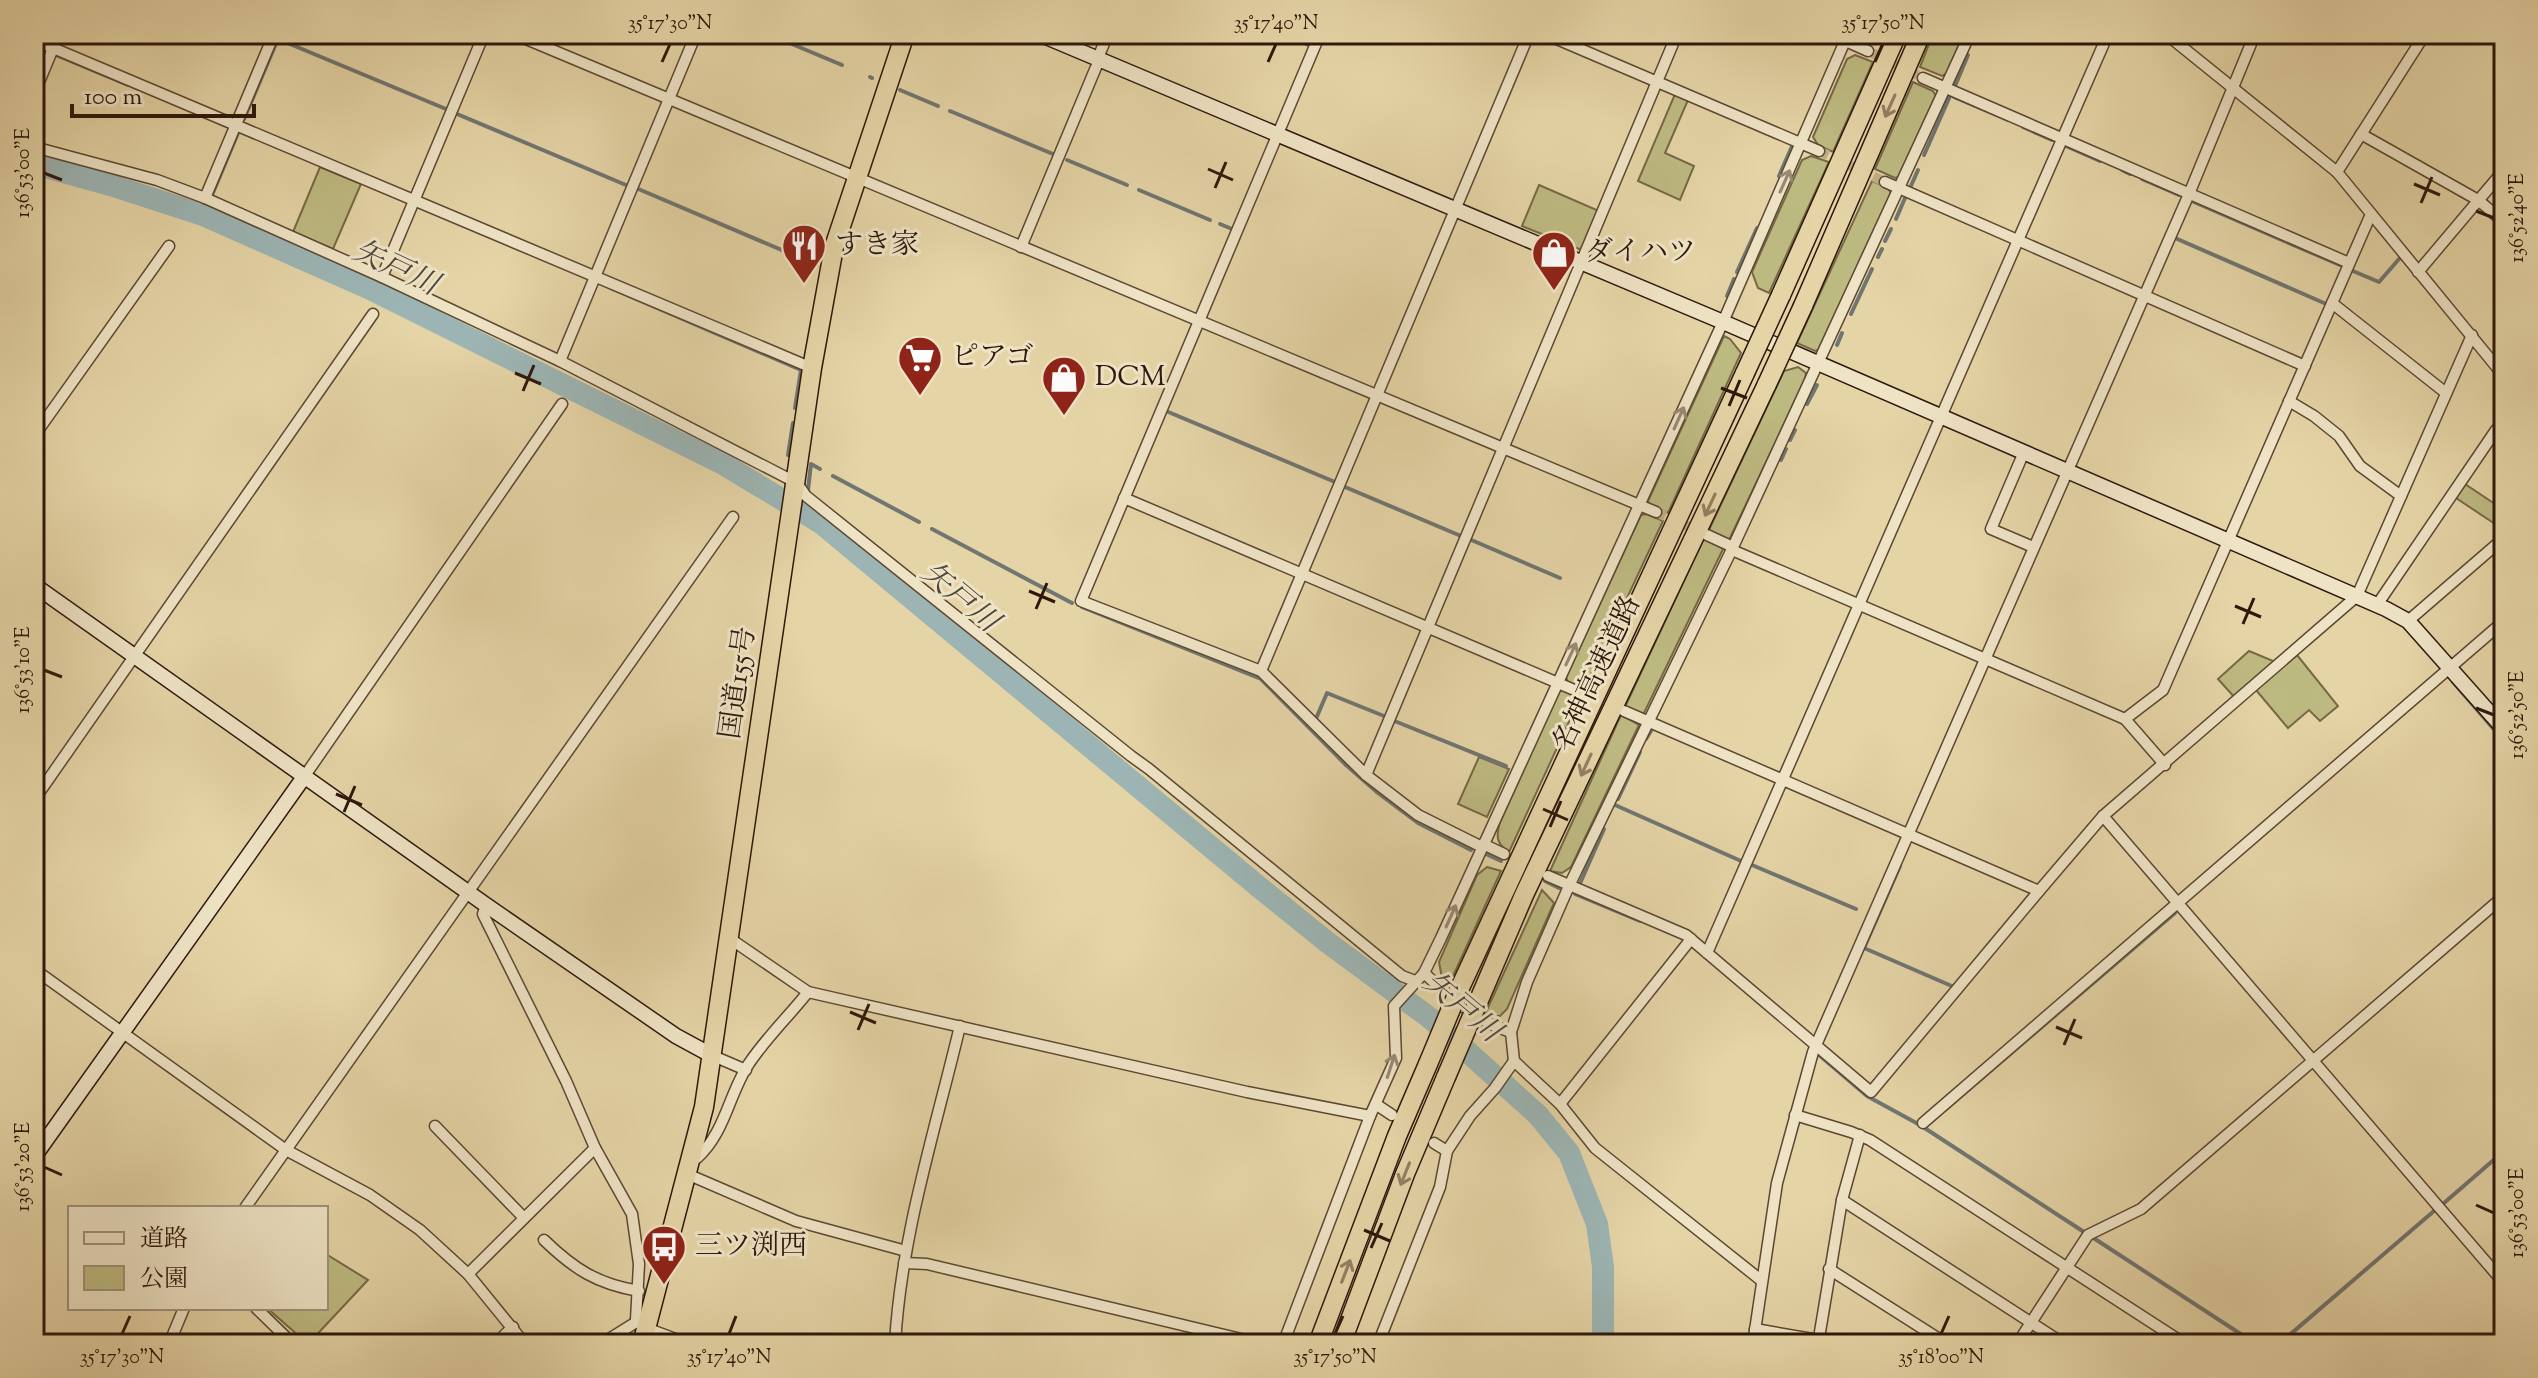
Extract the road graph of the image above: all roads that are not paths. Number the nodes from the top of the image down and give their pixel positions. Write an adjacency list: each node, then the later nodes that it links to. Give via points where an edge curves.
1 (59, 34): 23 (street)
2 (274, 34): 32 (street)
3 (484, 34): 46 (street)
4 (514, 34): 31 (street)
5 (696, 34): 31 (street)
6 (905, 34): 41 (highway, 国道155号)
7 (1039, 34): 25 (street)
8 (1108, 34): 25 (street)
9 (1320, 34): 34 (street)
10 (1529, 34): 48 (street)
11 (1545, 34): 27 (street)
12 (1677, 34): 27 (street)
13 (1830, 34): 21 (street)
14 (1897, 34): 181 (highway, 名神高速道路, one-way to 14, bridge, via 1458,992)
15 (1921, 34): 182 (highway, 名神高速道路, one-way to 182, bridge, via 1803,306 1524,895 1405,1174)
16 (1970, 34): 29 (street)
17 (2108, 34): 35 (street)
18 (2166, 34): 28 (street)
19 (2255, 34): 28 (street)
20 (2425, 34): 33 (street)
21 (1846, 37): 24 (street); 36 (street)
22 (34, 40): 23 (street)
23 (53, 48): 30 (street); 32 (street)
24 (1868, 51)
25 (1098, 60): 34 (street); 53 (street)
26 (1923, 78): 29 (street)
27 (1658, 81): 36 (street); 55 (street)
28 (2232, 87): 40 (street); 44 (street)
29 (1946, 89): 35 (street); 43 (street)
30 (34, 94)
31 (669, 99): 41 (street); 57 (street)
32 (236, 125): 45 (street); 46 (street)
33 (2361, 134): 40 (street); 47 (street)
34 (1278, 136): 48 (street); 62 (street)
35 (2062, 139): 44 (street); 51 (street)
36 (1801, 143): 38 (street); 63 (street, one-way to 36)
37 (34, 147): 45 (street)
38 (1819, 151)
39 (2504, 170): 47 (street)
40 (2337, 172): 49 (street)
41 (856, 178): 53 (street); 68 (highway, 国道155号, via 834,247)
42 (1885, 182): 43 (street)
43 (1901, 189): 51 (street); 66 (street)
44 (2189, 194): 54 (street); 59 (street)
45 (205, 198): 58 (street)
46 (414, 200): 57 (street); 58 (street)
47 (2478, 200): 50 (street); 56 (street)
48 (1455, 210): 55 (street); 71 (street)
49 (2371, 214): 54 (street); 56 (street)
50 (2504, 222)
51 (2018, 240): 59 (street); 74 (street)
52 (169, 246): 76 (street)
53 (1021, 247): 62 (street)
54 (2349, 263): 60 (street)
55 (1582, 264): 63 (street); 77 (street)
56 (2418, 272): 64 (street)
57 (595, 276): 65 (street); 68 (street)
58 (382, 277): 65 (street)
59 (2143, 295): 67 (street); 79 (street)
60 (2332, 303): 67 (street); 70 (street)
61 (373, 314): 99 (street)
62 (1200, 320): 71 (street); 82 (street)
63 (1723, 322): 66 (street); 83 (street, one-way to 63)
64 (2472, 335): 69 (street); 70 (street)
65 (560, 361): 80 (street)
66 (1819, 364): 74 (street); 90 (street)
67 (2305, 366): 72 (street)
68 (812, 368): 80 (highway, 国道155号)
69 (2502, 368)
70 (2446, 393): 81 (street)
71 (1377, 395): 77 (street); 91 (street)
72 (2289, 401): 81 (street, via 2331,429 2360,466); 88 (street)
73 (562, 404): 111 (street)
74 (1941, 417): 78 (street); 94 (street)
75 (2496, 430): 95 (street)
76 (34, 436)
77 (1504, 448): 83 (street); 98 (street)
78 (2024, 452): 79 (street); 89 (street, via 1991,529)
79 (2066, 471): 88 (street); 89 (street)
80 (796, 486): 125 (highway, 国道155号); 130 (street)
81 (2401, 496): 93 (street)
82 (1124, 498): 91 (street); 102 (street, via 1081,601)
83 (1640, 505): 84 (street); 103 (street, one-way to 83)
84 (1656, 512)
85 (733, 517): 121 (street)
86 (1707, 535): 90 (street)
87 (2504, 538): 96 (street)
88 (2228, 541): 93 (street); 106 (street, via 2163,690)
89 (2033, 547): 100 (street)
90 (1733, 549): 94 (street); 107 (street)
91 (1302, 574): 98 (street); 102 (street)
92 (34, 585): 99 (street)
93 (2357, 596): 95 (street); 109 (street)
94 (1859, 605): 100 (street); 112 (street)
95 (2377, 605): 96 (street)
96 (2408, 621): 101 (street)
97 (2504, 621): 101 (street)
98 (1428, 627): 103 (street); 110 (street)
99 (134, 656): 111 (street); 113 (street)
100 (1986, 659): 106 (street); 115 (street)
101 (2450, 667): 108 (street); 123 (street)
102 (1261, 671): 110 (street)
103 (1558, 682): 104 (street); 116 (street)
104 (1572, 689)
105 (1624, 711): 107 (street)
106 (2125, 719): 109 (street)
107 (1648, 722): 112 (street); 119 (street)
108 (2504, 729)
109 (2165, 765): 114 (street)
110 (1366, 775): 116 (street, via 1418,815)
111 (304, 777): 121 (street); 134 (street)
112 (1783, 779): 115 (street); 127 (street)
113 (34, 800)
114 (2103, 816): 120 (street); 123 (street)
115 (1908, 835): 120 (street); 135 (street)
116 (1482, 845): 117 (street); 129 (street, one-way to 116)
117 (1504, 854)
118 (1548, 876): 119 (street)
119 (1569, 886): 126 (street); 133 (street)
120 (2039, 891): 135 (street, via 1871,1092)
121 (468, 893): 124 (street); 150 (street)
122 (2504, 896): 137 (street)
123 (2177, 903): 137 (street); 145 (street)
124 (486, 905): 136 (street); 149 (street, via 483,914)
125 (729, 938): 131 (street); 136 (highway, 国道155号)
126 (1691, 939): 127 (street); 140 (street)
127 (1707, 953): 135 (street)
128 (34, 969): 134 (street)
129 (1424, 973): 130 (street); 133 (street, via 1489,1026)
130 (1414, 982): 141 (street, one-way to 130, via 1396,1058 1394,1006)
131 (808, 992): 132 (street); 139 (street)
132 (960, 1026): 144 (street); 158 (street)
133 (1511, 1032): 138 (street)
134 (122, 1034): 150 (street); 152 (street)
135 (1816, 1045): 143 (street)
136 (711, 1055): 139 (street); 153 (highway, 国道155号)
137 (2312, 1061): 159 (street, via 2141,1209 2088,1235); 163 (street)
138 (1512, 1063): 140 (street); 151 (street)
139 (746, 1070): 153 (street, via 727,1114 703,1153)
140 (1560, 1104): 162 (street, via 1595,1148)
141 (1377, 1105): 142 (street); 144 (street)
142 (1392, 1115)
143 (1795, 1115): 147 (street); 162 (street, via 1777,1183)
144 (1370, 1116): 180 (street)
145 (1923, 1123)
146 (435, 1126): 156 (street)
147 (1860, 1135): 154 (street); 159 (street)
148 (1434, 1143): 151 (street)
149 (595, 1148): 156 (street); 164 (street, via 632,1214)
150 (286, 1150): 155 (street); 161 (street, via 370,1195 420,1230)
151 (1447, 1151): 183 (street, via 1440,1187)
152 (34, 1157)
153 (689, 1165): 158 (street, via 796,1221); 170 (highway, 国道155号)
154 (1842, 1200): 160 (street); 167 (street)
155 (246, 1206)
156 (524, 1218): 161 (street)
157 (544, 1240): 164 (street, via 588,1276)
158 (905, 1257): 178 (street); 179 (street)
159 (2067, 1268): 167 (street); 188 (street)
160 (1829, 1269): 171 (street); 185 (street)
161 (468, 1274): 168 (street)
162 (1762, 1281): 169 (street)
163 (2504, 1283)
164 (639, 1291): 170 (street)
165 (183, 1310): 172 (street)
166 (258, 1310): 173 (street)
167 (2031, 1323): 186 (street); 187 (street)
168 (513, 1327): 174 (street); 175 (street)
169 (1755, 1329): 171 (street); 184 (street)
170 (642, 1331): 176 (street); 177 (street)
171 (1820, 1343)
172 (169, 1344)
173 (293, 1344)
174 (495, 1344)
175 (525, 1344)
176 (601, 1344)
177 (689, 1344)
178 (895, 1344)
179 (1262, 1344)
180 (1283, 1344)
181 (1318, 1344)
182 (1341, 1344)
183 (1378, 1344)
184 (1753, 1344)
185 (1947, 1344)
186 (2017, 1344)
187 (2064, 1344)
188 (2185, 1344)

